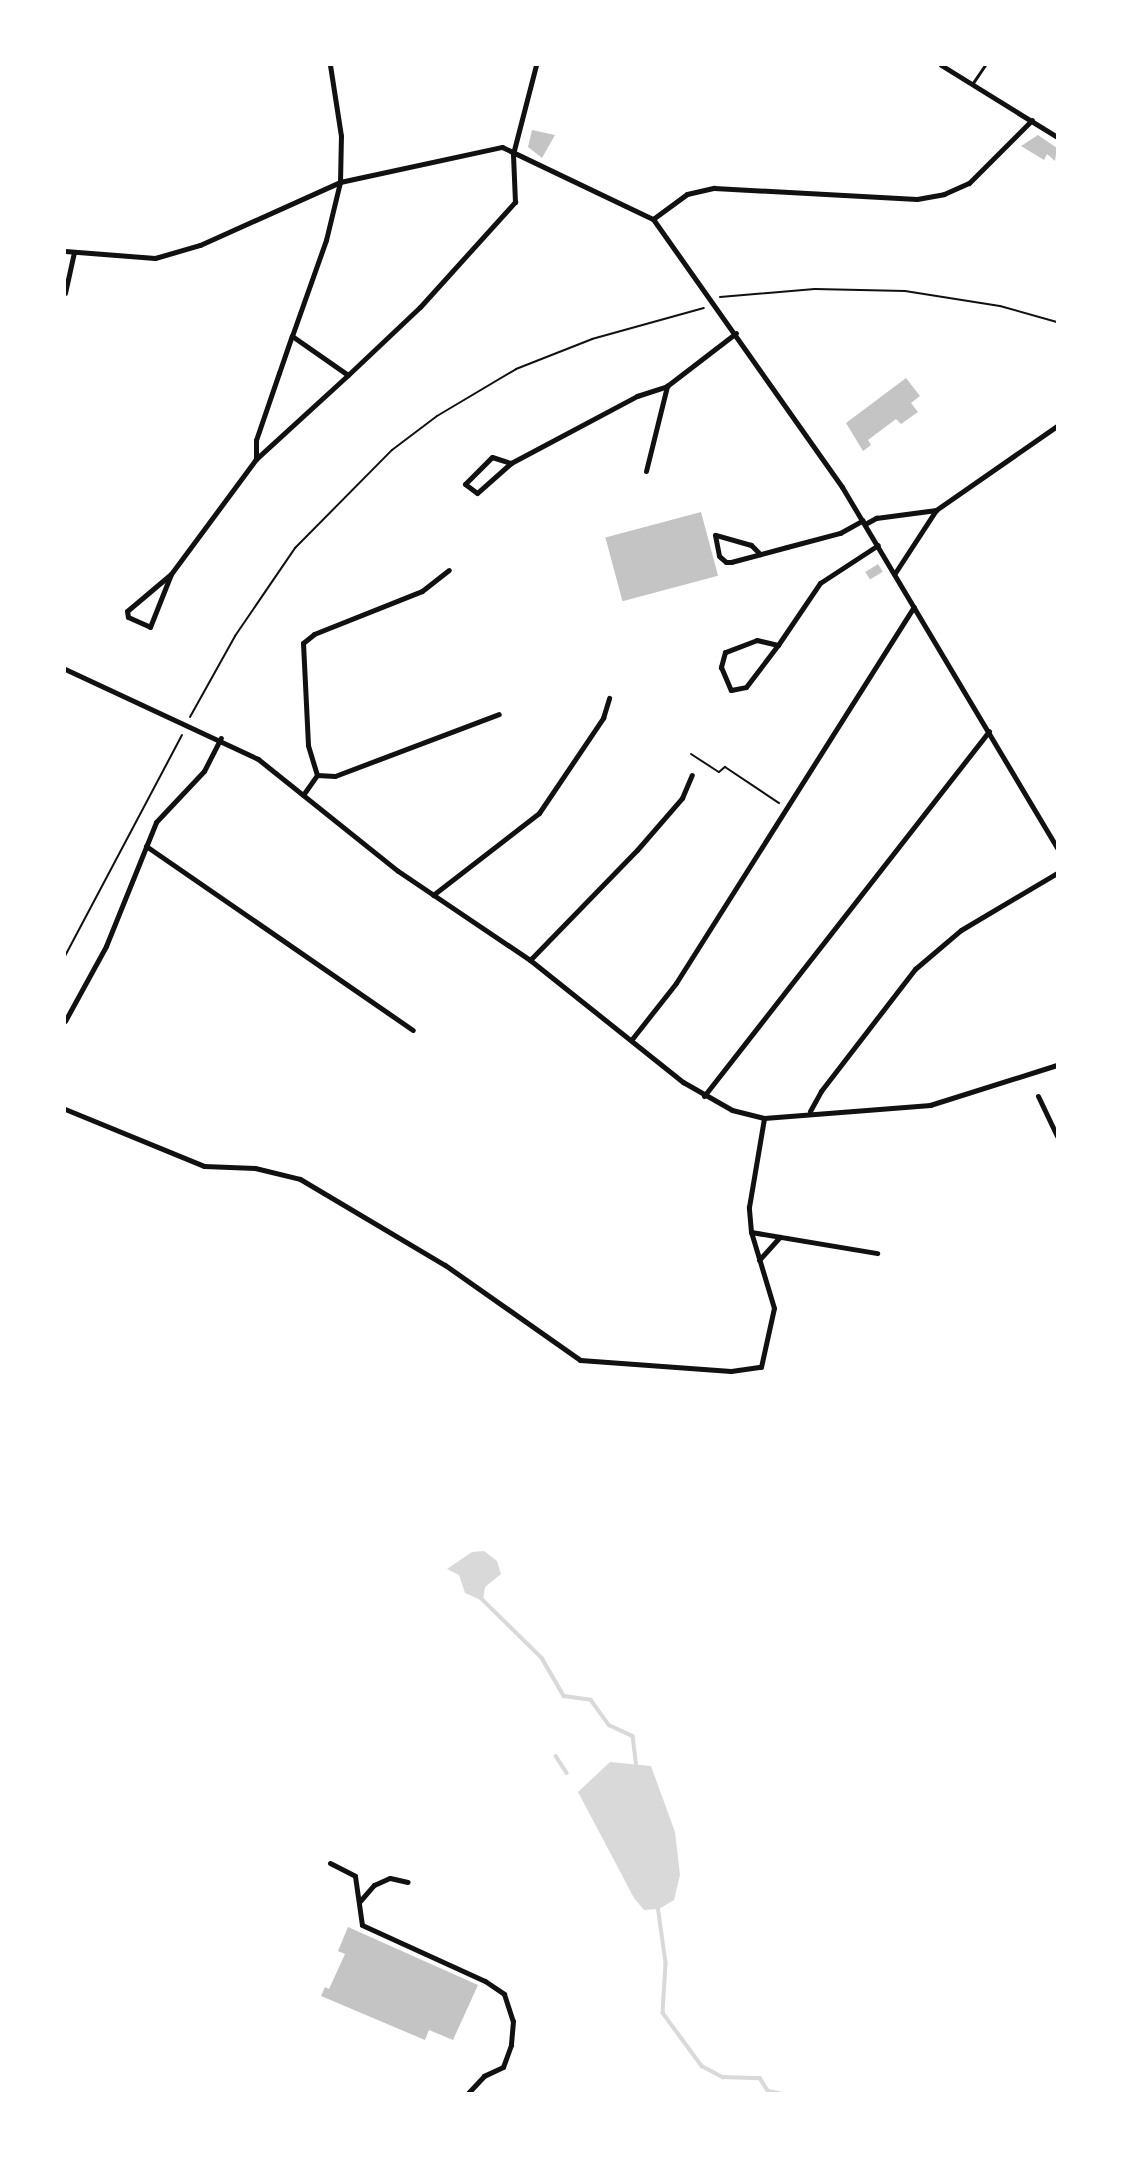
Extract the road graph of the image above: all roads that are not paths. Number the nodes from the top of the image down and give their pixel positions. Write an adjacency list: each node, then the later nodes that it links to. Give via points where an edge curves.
1 (330, 65): 9 (street, via 341,136)
2 (536, 65): 8 (street)
3 (941, 65): 5 (street)
4 (985, 65): 5 (lane)
5 (973, 83): 6 (street)
6 (1032, 120): 7 (street); 10 (street, via 969,183 944,194 917,199 715,188 687,194)
7 (1057, 137)
8 (513, 154): 9 (street, via 502,147); 10 (street); 16 (street, via 515,202 420,307)
9 (340, 182): 12 (street, via 200,245 156,258); 15 (street, via 326,240)
10 (653, 219): 14 (street)
11 (65, 251): 12 (street)
12 (74, 251): 13 (street)
13 (65, 293)
14 (736, 333): 17 (street); 23 (street)
15 (292, 336): 16 (street); 19 (street, via 256,440)
16 (348, 375): 19 (street)
17 (667, 386): 20 (street, via 637,396); 21 (street)
18 (1057, 426): 22 (street)
19 (256, 459): 28 (street)
20 (511, 463): 20 (street, via 492,457 465,484 477,493)
21 (646, 471)
22 (936, 510): 23 (street); 27 (street)
23 (864, 522): 24 (street); 25 (street)
24 (878, 545): 27 (street); 30 (street, via 820,583)
25 (760, 554): 25 (street, via 724,562 715,536 751,545)
26 (449, 570): 36 (street, via 422,591 314,634 303,643 308,744)
27 (895, 573): 29 (street)
28 (171, 574): 28 (street, via 127,611 128,617 150,627)
29 (914, 607): 34 (street); 46 (street, via 676,983)
30 (778, 645): 30 (street, via 746,687 731,690 721,667 725,652 757,640)
31 (65, 668): 35 (street)
32 (609, 698): 42 (street, via 603,718 539,813)
33 (499, 713): 36 (street, via 335,776)
34 (989, 731): 40 (street); 48 (street)
35 (221, 738): 38 (street, via 258,759); 39 (street, via 204,771 156,822)
36 (317, 775): 38 (street)
37 (692, 775): 43 (street, via 681,797 636,850)
38 (303, 795): 42 (street)
39 (146, 846): 44 (street, via 106,946); 45 (street)
40 (1057, 848)
41 (1057, 873): 51 (street, via 961,930 915,969)
42 (433, 895): 43 (street)
43 (530, 960): 46 (street)
44 (65, 1021)
45 (413, 1030)
46 (632, 1039): 48 (street)
47 (1057, 1065): 51 (street, via 930,1105)
48 (704, 1096): 52 (street, via 732,1110)
49 (1038, 1096): 53 (street)
50 (65, 1109): 57 (street, via 204,1166 255,1168 300,1179 445,1265 580,1360 731,1371 761,1367 774,1308)
51 (810, 1111): 52 (street)
52 (764, 1118): 54 (street, via 749,1207)
53 (1057, 1136)
54 (751, 1232): 55 (street); 57 (street)
55 (780, 1237): 56 (street); 57 (street)
56 (877, 1253)
57 (759, 1260)
58 (330, 1863): 60 (street, via 355,1876)
59 (408, 1882): 60 (street, via 390,1878 374,1885)
60 (360, 1900): 61 (street, via 362,1925 485,1981 503,1994 513,2021 512,2045 503,2067 484,2076)
61 (468, 2093)

